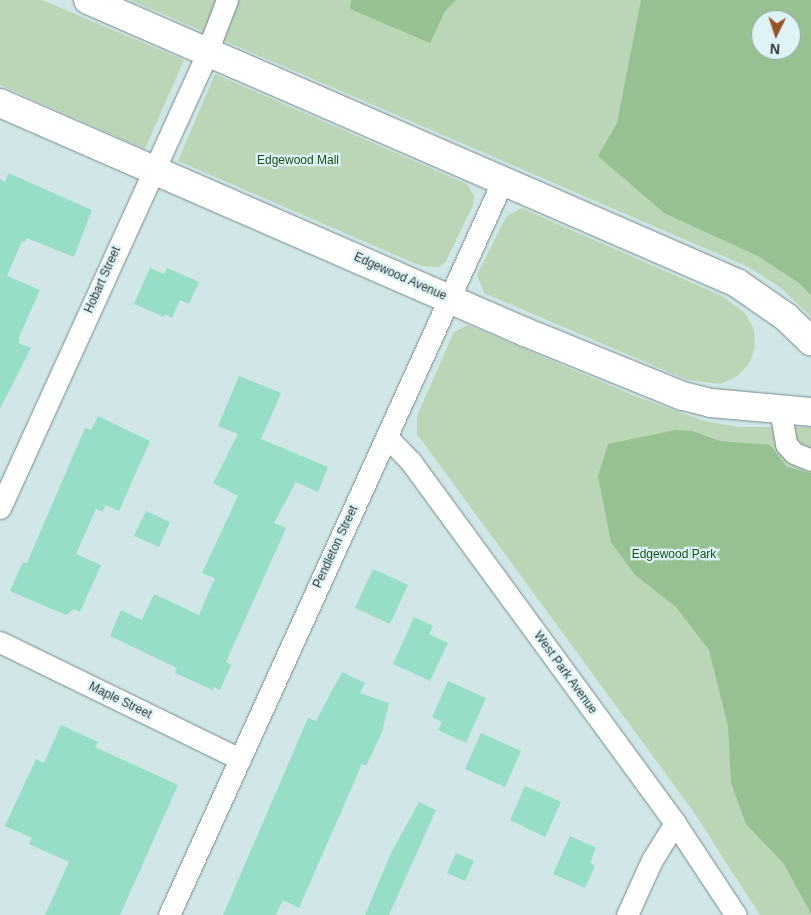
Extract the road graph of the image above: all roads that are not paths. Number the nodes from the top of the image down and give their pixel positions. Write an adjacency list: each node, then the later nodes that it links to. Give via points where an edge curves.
1 (88, 0): 3 (street)
2 (227, 0): 3 (street, Hobart Street)
3 (207, 52): 5 (street, Hobart Street); 6 (street)
4 (0, 103): 5 (street, Edgewood Avenue)
5 (154, 170): 7 (street, Edgewood Avenue); 13 (street, Hobart Street)
6 (503, 180): 7 (street, Pendleton Street); 8 (street, via 737,283 786,317)
7 (450, 299): 9 (street, Edgewood Avenue, via 683,396 711,403); 11 (street, Pendleton Street)
8 (811, 341)
9 (780, 409): 10 (street, Edgewood Avenue); 12 (street, via 786,444 794,453)
10 (811, 412)
11 (387, 437): 15 (street, Pendleton Street); 16 (street, West Park Avenue, via 410,462)
12 (811, 460)
13 (0, 508)
14 (0, 642): 15 (street, Maple Street)
15 (240, 759): 17 (street, Pendleton Street)
16 (675, 823): 18 (street, via 652,860); 19 (street, West Park Avenue)
17 (169, 915)
18 (627, 915)
19 (736, 915)

